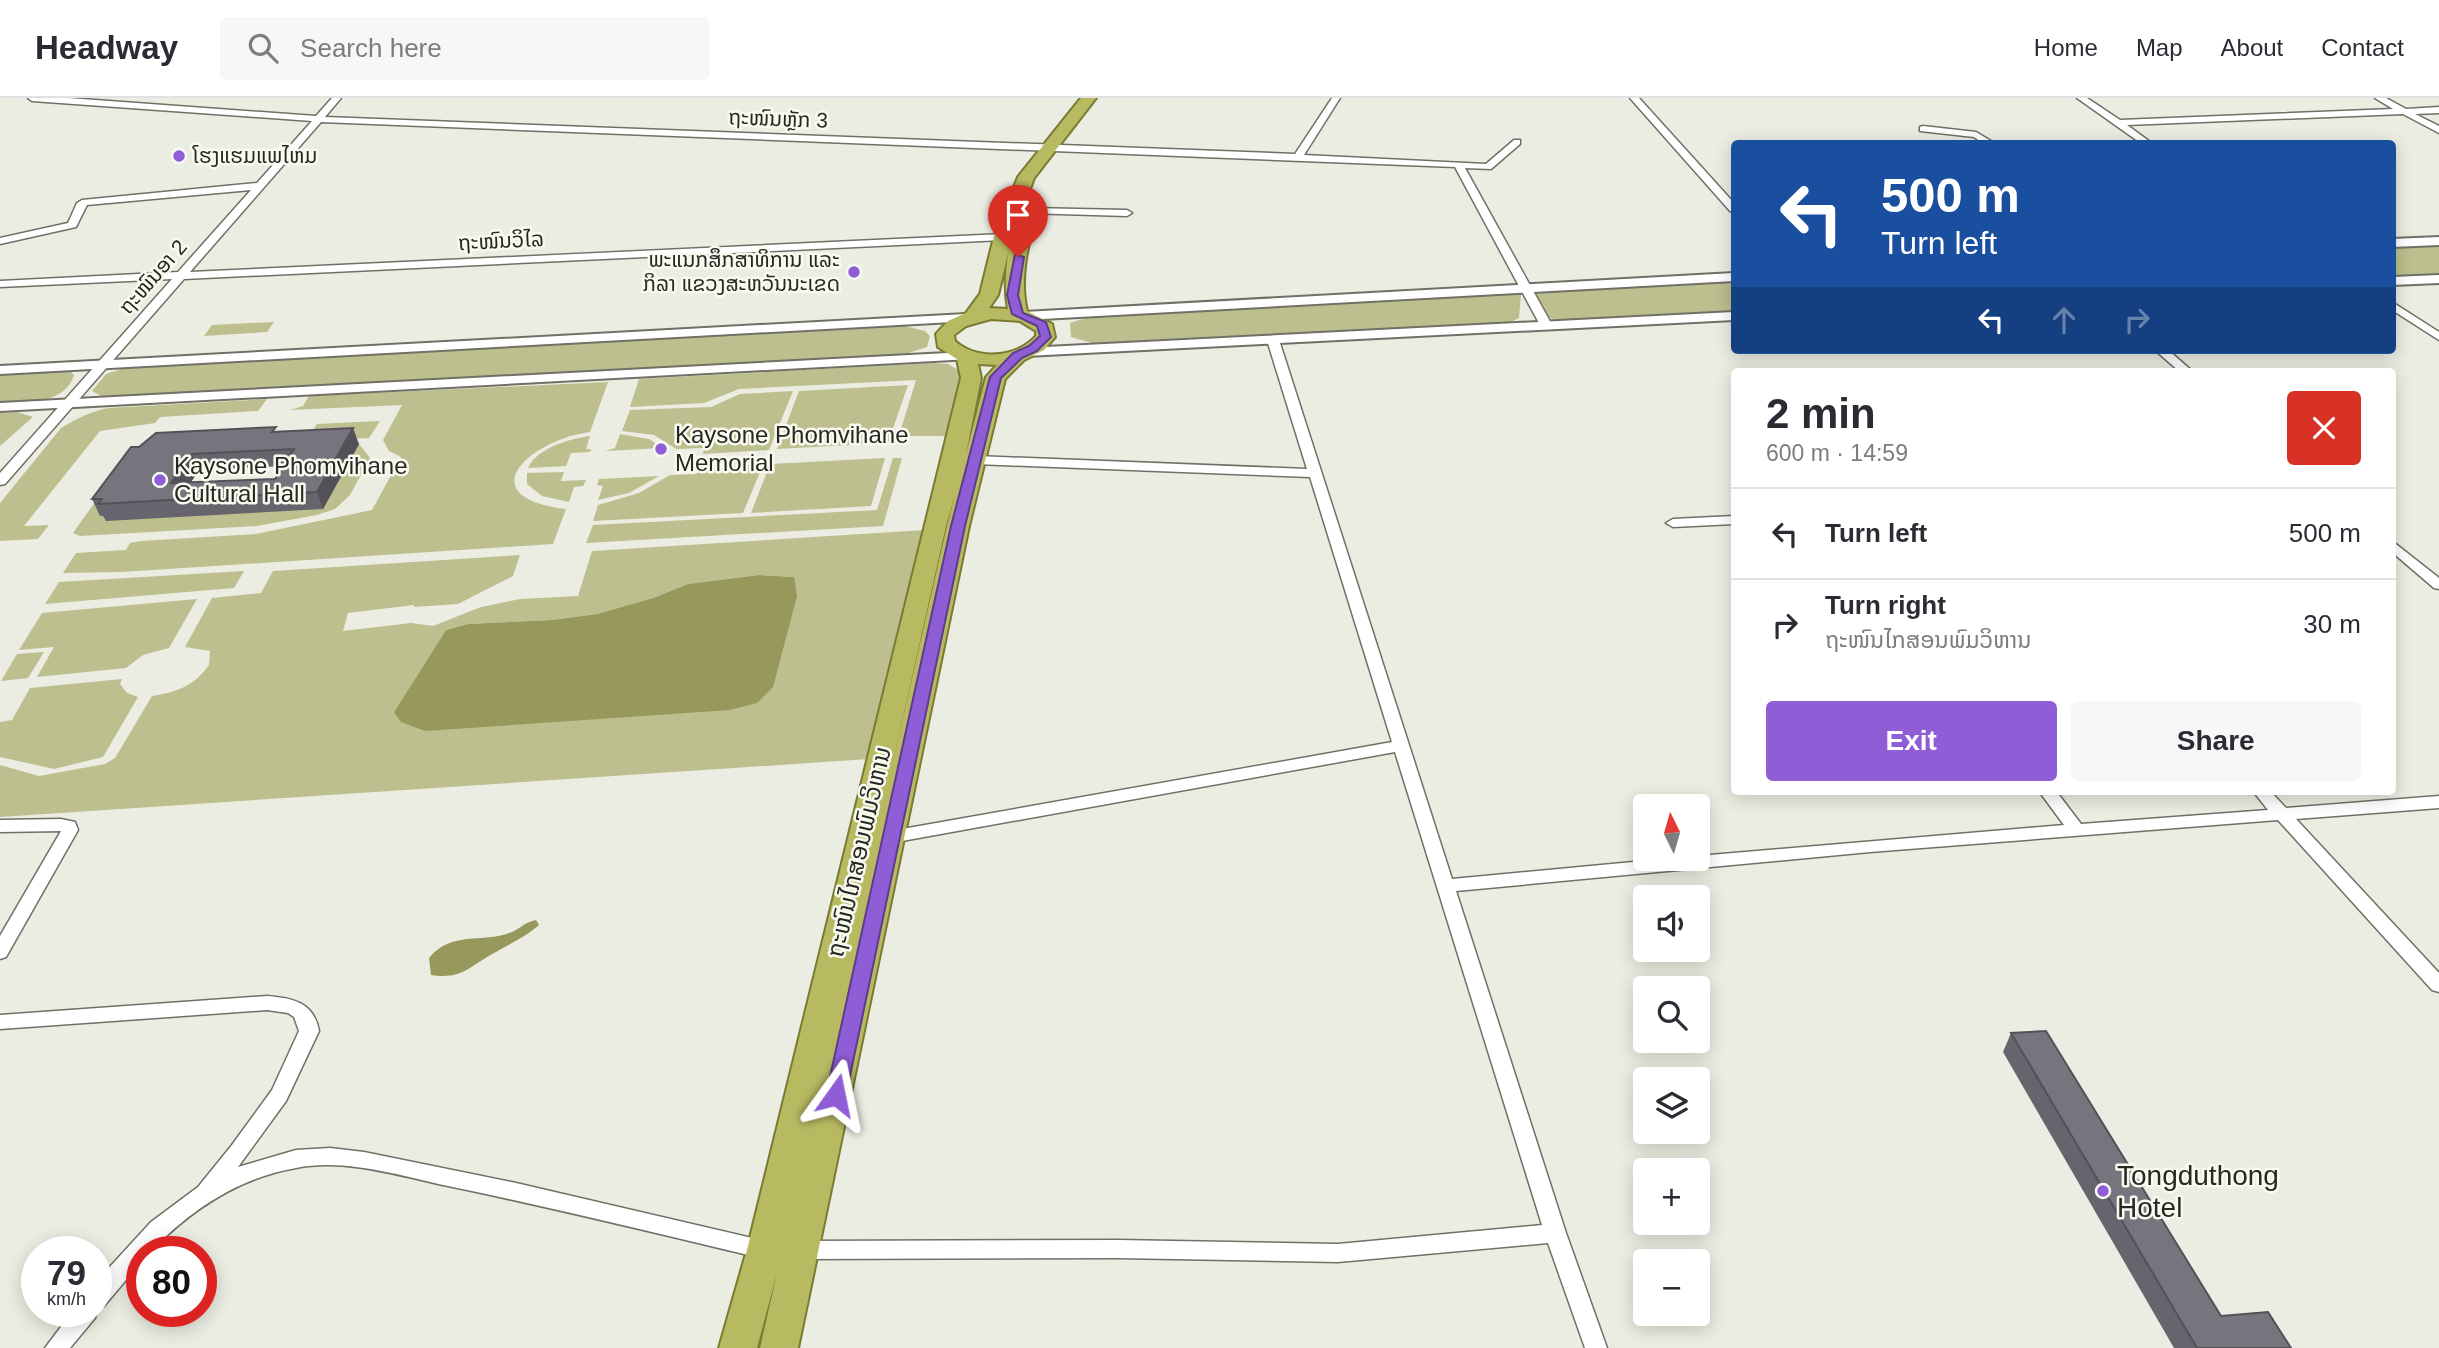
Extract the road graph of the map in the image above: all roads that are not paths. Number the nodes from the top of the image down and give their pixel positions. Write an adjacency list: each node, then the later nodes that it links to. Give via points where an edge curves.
1 (32, 98): 11 (street, ຖະໜົນຫຼັກ 3)
2 (337, 98): 11 (street, ຖະໜົນອາ 2)
3 (1089, 98): 18 (highway)
4 (1107, 98): 18 (highway)
5 (1336, 98): 19 (street)
6 (1634, 98): 22 (street)
7 (2081, 98): 12 (street)
8 (2379, 98): 10 (street)
9 (2439, 110): 10 (street)
10 (2403, 111): 12 (street); 14 (street)
11 (319, 119): 18 (street, ຖະໜົນຫຼັກ 3); 21 (street, ຖະໜົນອາ 2)
12 (2117, 122): 16 (street)
13 (1923, 129): 15 (street)
14 (2439, 130)
15 (1985, 140)
16 (2143, 140)
17 (1517, 142): 20 (street, ຖະໜົນຫຼັກ 3, via 1491,166)
18 (1054, 148): 19 (street, ຖະໜົນຫຼັກ 3); 23 (highway); 25 (highway, via 1026,177)
19 (1297, 158): 20 (street, ຖະໜົນຫຼັກ 3)
20 (1460, 166): 34 (street)
21 (258, 186): 26 (street, via 84,202 72,225); 29 (street, ຖະໜົນອາ 2)
22 (1731, 206)
23 (1030, 211): 24 (street); 36 (highway, via 1021,237 1013,295)
24 (1127, 213)
25 (1003, 237): 29 (street, ຖະໜົນວິໄລ); 38 (highway, via 989,295)
26 (0, 241)
27 (2439, 241): 28 (street)
28 (2396, 243)
29 (180, 275): 33 (street, ຖະໜົນວິໄລ); 45 (street, ຖະໜົນອາ 2)
30 (1731, 277): 34 (street)
31 (2439, 279): 32 (street)
32 (2396, 281)
33 (0, 284)
34 (1525, 287): 36 (street); 39 (street)
35 (2396, 308): 40 (street)
36 (1021, 315): 38 (highway); 42 (highway, ຖະໜົນໄກສອນພົມວິຫານ, via 1042,324 1046,332 1043,341)
37 (1731, 316): 39 (street)
38 (970, 317): 44 (highway, via 948,329 944,338 948,347); 45 (street)
39 (1546, 325): 41 (street)
40 (2439, 337)
41 (1273, 340): 42 (street); 51 (street)
42 (1022, 354): 44 (highway); 50 (highway, ຖະໜົນໄກສອນພົມວິຫານ, via 996,377)
43 (2166, 354): 46 (street)
44 (966, 356): 48 (street); 50 (highway, ຖະໜົນໄກສອນພົມວິຫານ, via 971,378)
45 (102, 365): 47 (street); 48 (street, ຖະໜົນອາ 2)
46 (2182, 368)
47 (0, 370)
48 (68, 403): 49 (street); 52 (street, ຖະໜົນອາ 2)
49 (0, 407)
50 (970, 452): 51 (street); 64 (highway, ຖະໜົນໄກສອນພົມວິຫານ); 71 (highway, ຖະໜົນໄກສອນພົມວິຫານ, via 935,526)
51 (1314, 473): 57 (street)
52 (0, 481)
53 (1731, 520): 54 (street)
54 (1673, 523)
55 (2396, 548): 56 (street)
56 (2439, 585)
57 (1400, 747): 64 (street); 65 (street)
58 (2050, 795): 63 (street)
59 (2265, 795): 61 (street)
60 (2439, 802): 61 (street)
61 (2283, 816): 63 (street); 67 (street)
62 (0, 827): 66 (street, via 61,825 70,830)
63 (2076, 829): 65 (street)
64 (891, 838): 72 (highway, ຖະໜົນໄກສອນພົມວິຫານ)
65 (1444, 886): 70 (street)
66 (0, 952)
67 (2439, 985)
68 (0, 1022): 69 (street, via 267,1003 303,1012 309,1031 276,1105)
69 (204, 1194): 71 (street, via 274,1164 328,1158 471,1182); 73 (street, via 143,1242)
70 (1555, 1233): 72 (street, via 1338,1253); 78 (street)
71 (765, 1250): 76 (highway, ຖະໜົນໄກສອນພົມວິຫານ)
72 (802, 1250): 77 (highway, ຖະໜົນໄກສອນພົມວິຫານ)
73 (112, 1280)
74 (74, 1327): 75 (street)
75 (57, 1348)
76 (738, 1348)
77 (779, 1348)
78 (1595, 1348)

